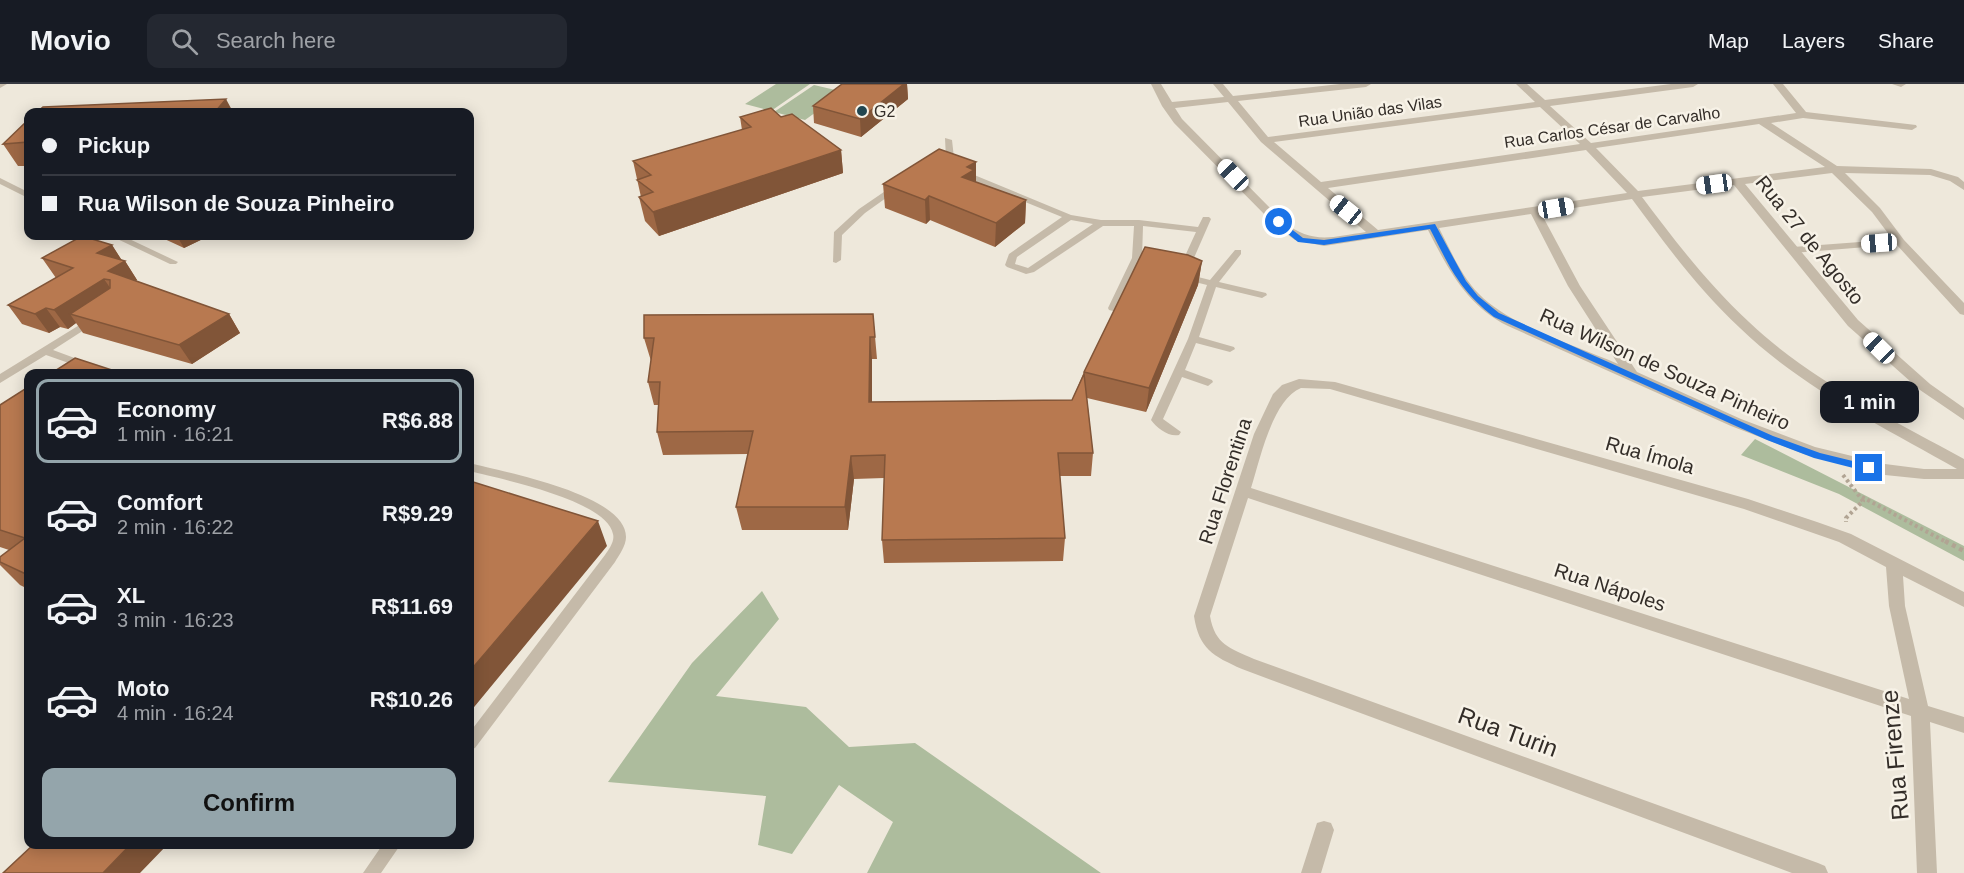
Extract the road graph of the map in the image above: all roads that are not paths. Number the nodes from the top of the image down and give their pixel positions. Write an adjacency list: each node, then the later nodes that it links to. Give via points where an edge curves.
1 (1156, 84): 9 (street)
2 (1218, 84): 7 (street)
3 (1366, 84): 7 (street)
4 (1521, 84): 8 (street)
5 (1693, 84): 8 (street, Rua União das Vilas)
6 (1778, 84): 10 (street)
7 (1230, 99): 9 (street); 14 (street)
8 (1540, 104): 14 (street, Rua União das Vilas); 15 (street)
9 (1167, 106): 31 (street, via 1291,234 1301,240 1324,243)
10 (1803, 115): 11 (street, Rua Carlos César de Carvalho); 12 (street, Rua Carlos César de Carvalho)
11 (1761, 121): 15 (street, Rua Carlos César de Carvalho); 16 (street)
12 (1912, 127)
13 (948, 140): 25 (lane, via 946,160 964,174)
14 (1265, 140): 20 (street)
15 (1587, 145): 20 (street, Rua Carlos César de Carvalho); 23 (street)
16 (1835, 169): 18 (street); 21 (street, via 1945,175); 33 (street, via 1876,210)
17 (909, 178): 36 (lane, via 837,234)
18 (1736, 180): 23 (street); 34 (street, Rua 27 de Agosto)
19 (0, 181): 22 (lane)
20 (1317, 186): 31 (street)
21 (1964, 187)
22 (24, 193)
23 (1635, 195): 24 (street); 54 (street, via 1715,297 1772,348 1829,390)
24 (1534, 211): 29 (street); 48 (street, via 1574,286)
25 (1069, 217): 27 (lane); 27 (lane, via 1012,256 1010,265 1031,270)
26 (1206, 219): 30 (lane)
27 (1101, 223): 28 (lane)
28 (1139, 224): 30 (lane); 40 (lane, via 1137,258)
29 (1432, 226): 31 (street); 48 (street, Rua Wilson de Souza Pinheiro, via 1462,282 1497,315)
30 (1201, 230): 38 (lane, via 1185,267 1190,278)
31 (1375, 234)
32 (125, 240): 37 (lane)
33 (1900, 242): 34 (lane); 41 (street)
34 (1792, 250): 52 (street, Rua 27 de Agosto, via 1853,323 1925,387)
35 (1238, 252): 38 (lane)
36 (836, 260)
37 (173, 262)
38 (1212, 284): 39 (lane); 43 (lane)
39 (1262, 295)
40 (1113, 308)
41 (1964, 310)
42 (102, 314): 45 (lane)
43 (1193, 339): 44 (lane); 47 (lane)
44 (1230, 349)
45 (45, 351): 46 (lane); 49 (lane)
46 (92, 367)
47 (1179, 372): 50 (lane); 53 (lane, via 1157,420)
48 (1632, 375): 56 (street, Rua Wilson de Souza Pinheiro, via 1818,456 1912,475)
49 (0, 379)
50 (1208, 382)
51 (1313, 383): 57 (street, Rua Florentina, via 1287,388 1278,398 1261,434); 58 (street, Rua Ímola, via 1353,391 1748,505 1845,538)
52 (1964, 415)
53 (1175, 432)
54 (1964, 466)
55 (474, 468): 63 (lane, via 550,489 599,508 616,522 620,537 594,579)
56 (1964, 474)
57 (1244, 490): 60 (street, Rua Florentina); 61 (street, Rua Nápoles)
58 (1894, 562): 59 (street, Rua Ímola); 61 (street, Rua Firenze, via 1897,606)
59 (1964, 600)
60 (1202, 616): 68 (street, Rua Turin, via 1204,634 1219,650 1248,664)
61 (1920, 709): 62 (street, Rua Nápoles); 69 (street, Rua Firenze)
62 (1964, 725)
63 (474, 738)
64 (1324, 830): 67 (street)
65 (389, 849): 66 (lane)
66 (371, 873)
67 (1311, 873)
68 (1818, 873)
69 (1927, 873)

